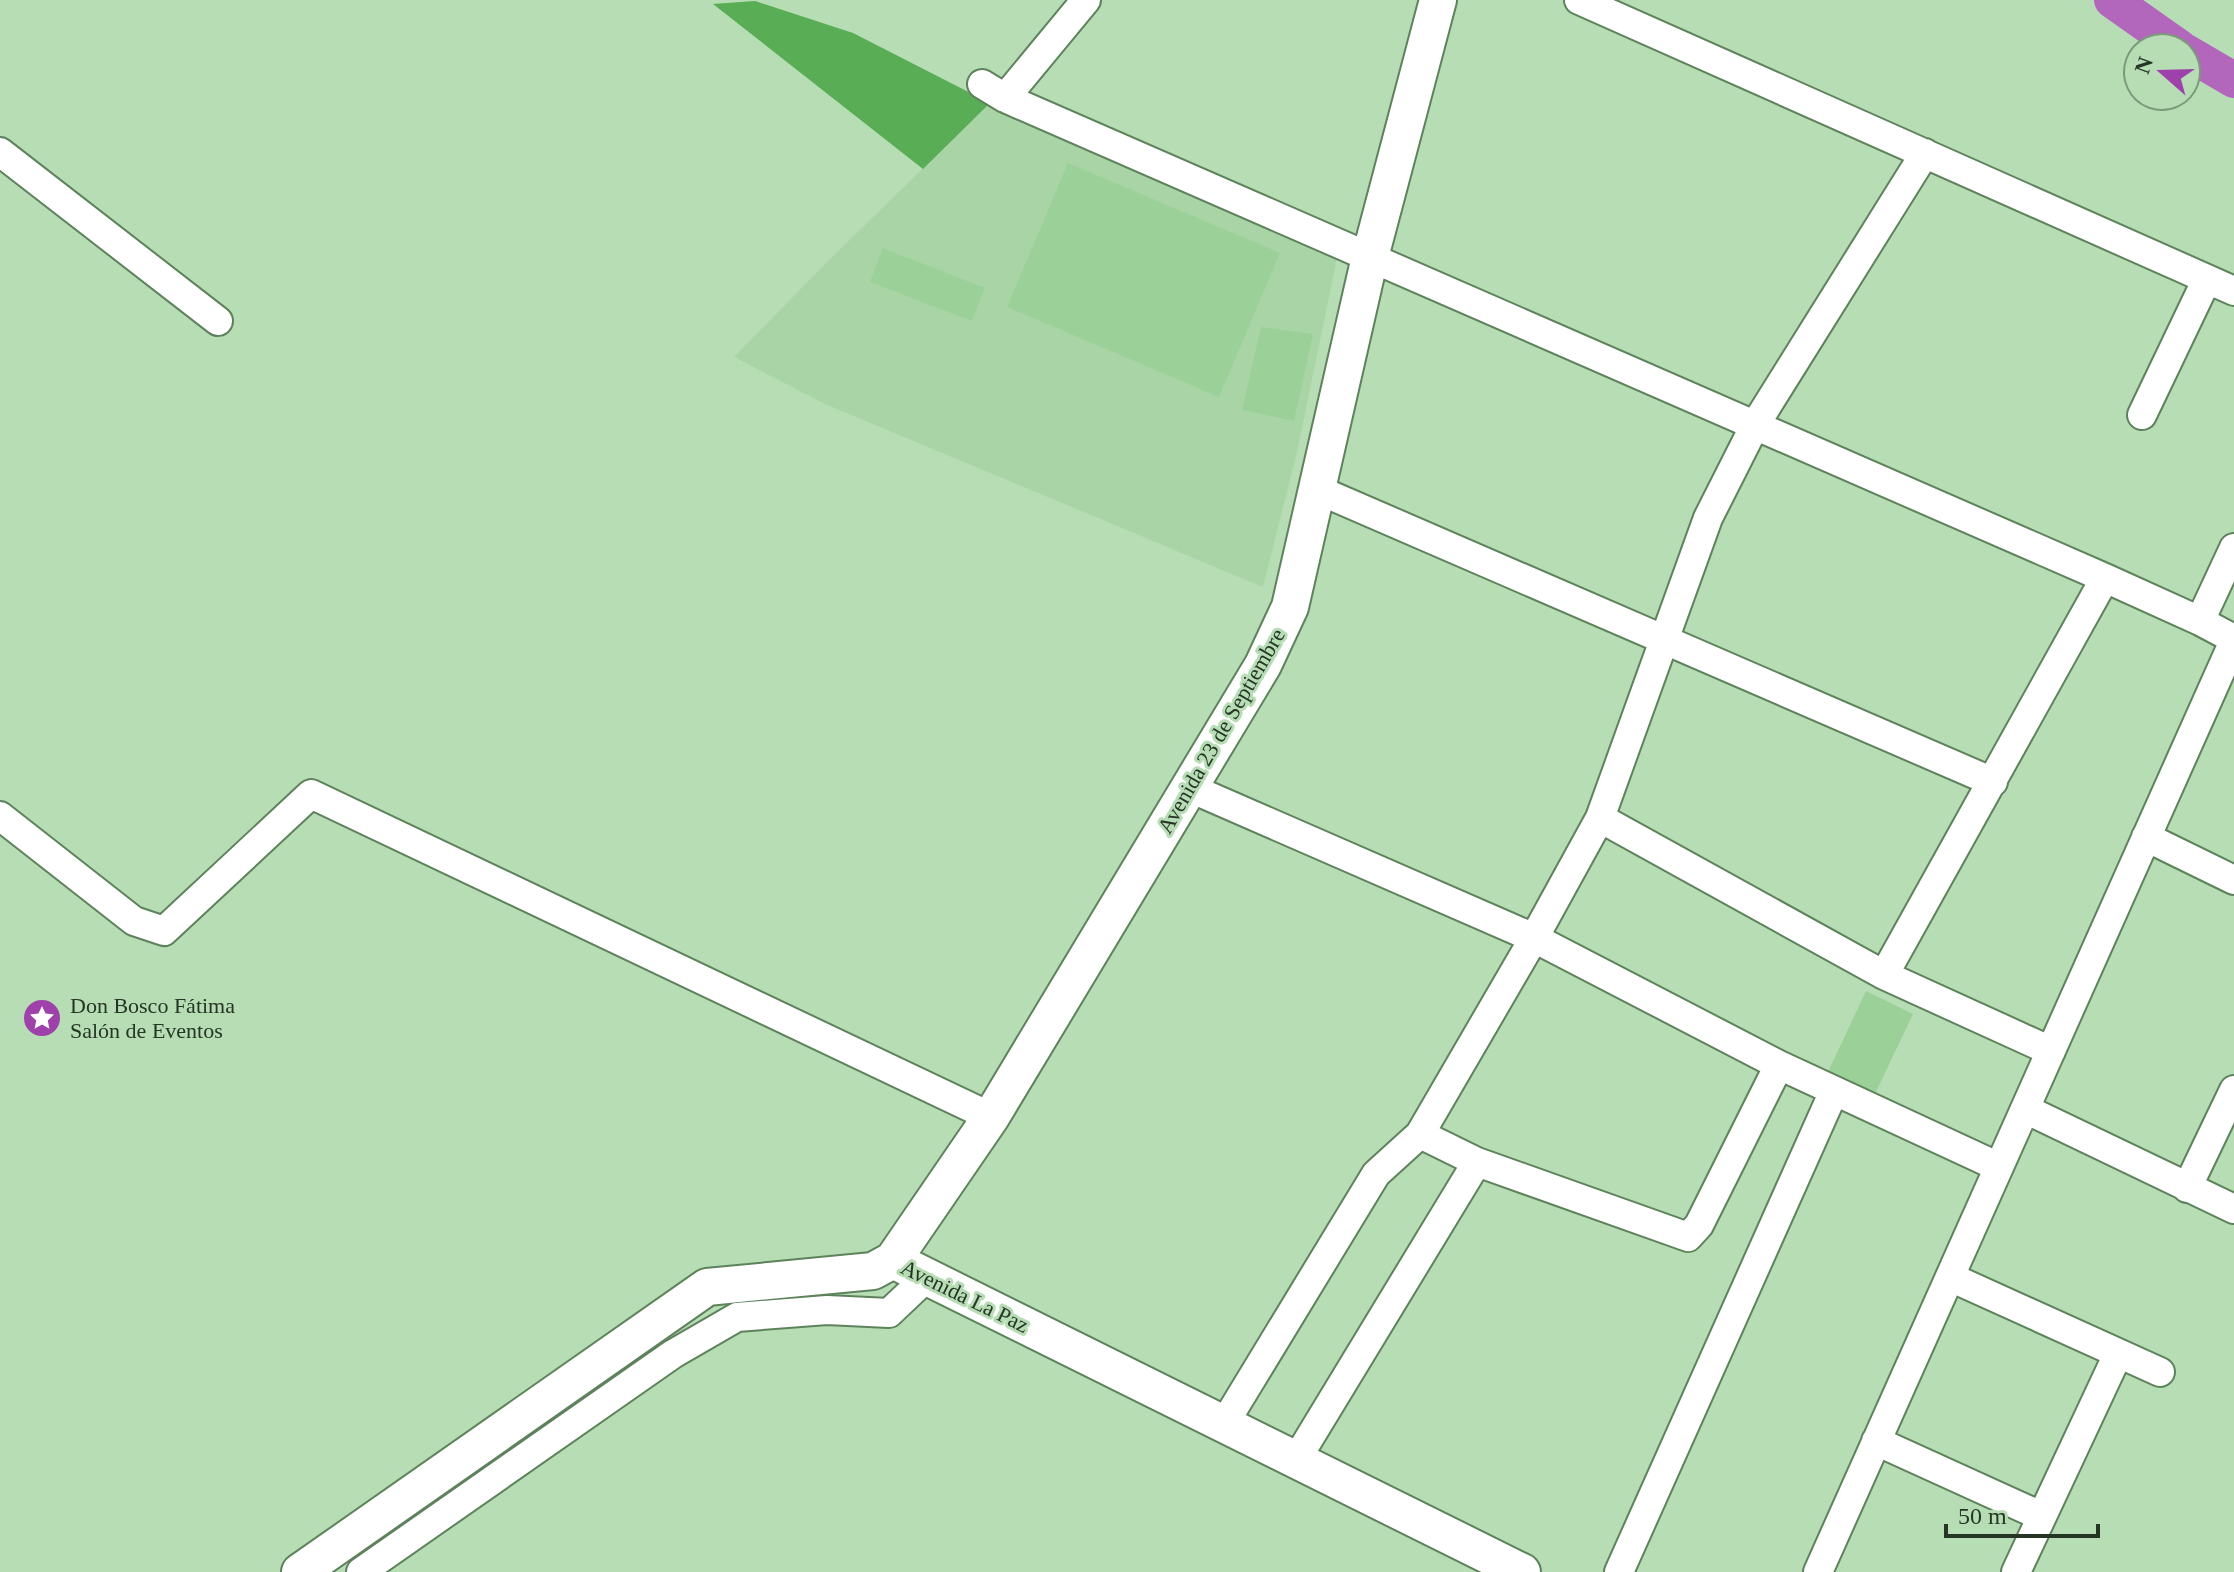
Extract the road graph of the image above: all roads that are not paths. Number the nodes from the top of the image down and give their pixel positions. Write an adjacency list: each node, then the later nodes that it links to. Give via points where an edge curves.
1 (1086, 0): 6 (street, via 994,91)
2 (1438, 0): 6 (main road, Avenida 23 de Septiembre)
3 (1579, 0): 5 (street)
4 (0, 152): 9 (street)
5 (1925, 153): 7 (street); 11 (street)
6 (1370, 257): 11 (street); 12 (main road, Avenida 23 de Septiembre)
7 (2207, 279): 8 (street); 10 (street)
8 (2234, 291)
9 (218, 321)
10 (2142, 415)
11 (1755, 425): 14 (street); 16 (street, via 1708,518)
12 (1316, 489): 16 (street); 19 (main road, Avenida 23 de Septiembre, via 1290,607 1263,665)
13 (2234, 548): 15 (street)
14 (2105, 578): 15 (street); 18 (street)
15 (2200, 621): 17 (street)
16 (1665, 640): 18 (street); 21 (street)
17 (2234, 640): 22 (street)
18 (1993, 782): 25 (street)
19 (1190, 788): 24 (street); 31 (main road, Avenida 23 de Septiembre)
20 (0, 816): 31 (street, via 134,921 164,931 311,794)
21 (1600, 818): 24 (street); 25 (street)
22 (2146, 837): 23 (street); 26 (street)
23 (2234, 880)
24 (1534, 938): 27 (street); 32 (street)
25 (1884, 975): 26 (street)
26 (2051, 1051): 30 (street)
27 (1779, 1065): 29 (street); 33 (street, via 1699,1225 1688,1237)
28 (2234, 1090): 35 (street)
29 (1834, 1091): 34 (street); 49 (street)
30 (2025, 1109): 34 (street); 35 (street)
31 (991, 1117): 37 (main road, Avenida 23 de Septiembre)
32 (1420, 1134): 33 (street); 42 (street, via 1376,1174)
33 (1477, 1162): 44 (street)
34 (1999, 1167): 39 (street)
35 (2187, 1188): 36 (street)
36 (2234, 1209)
37 (893, 1260): 38 (main road, Avenida La Paz); 46 (main road, Avenida La Paz, via 873,1271 707,1287)
38 (927, 1277): 42 (main road, Avenida La Paz); 47 (street, via 889,1313 827,1310 737,1317 673,1354)
39 (1950, 1277): 40 (street); 43 (street)
40 (2118, 1354): 41 (street); 45 (street)
41 (2160, 1372)
42 (1224, 1424): 44 (main road, Avenida La Paz)
43 (1876, 1441): 45 (street); 50 (street)
44 (1296, 1460): 48 (main road, Avenida La Paz)
45 (2041, 1516): 51 (street)
46 (300, 1572)
47 (361, 1572)
48 (1522, 1572)
49 (1619, 1572)
50 (1818, 1572)
51 (2016, 1572)

